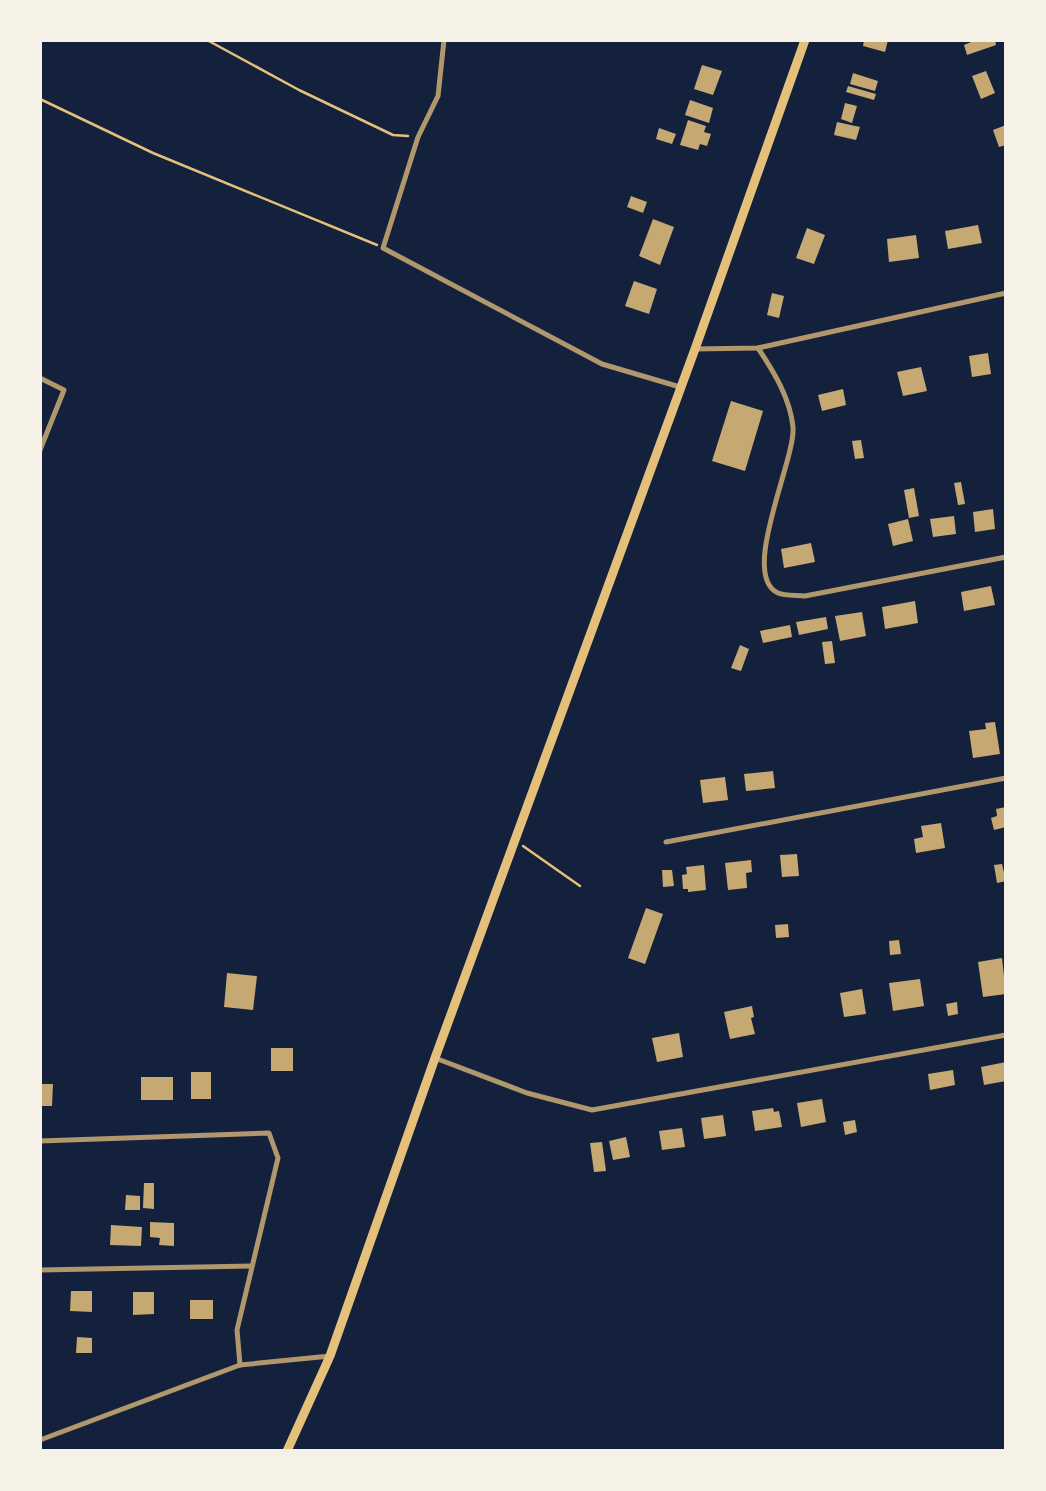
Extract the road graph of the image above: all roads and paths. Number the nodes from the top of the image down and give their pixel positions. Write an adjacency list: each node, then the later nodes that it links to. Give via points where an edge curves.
1 (207, 40): 5 (path, via 393,135)
2 (444, 40): 5 (street, via 438,96)
3 (805, 40): 8 (main road)
4 (40, 99): 6 (path, via 153,153)
5 (418, 137): 6 (street)
6 (383, 248): 11 (street, via 602,364)
7 (1006, 293): 9 (street)
8 (695, 348): 9 (street); 11 (main road)
9 (758, 348): 13 (street, via 775,374 793,430 764,555 766,581 777,592 805,596)
10 (40, 378): 12 (street, via 64,390)
11 (680, 387): 15 (main road)
12 (40, 450)
13 (1006, 556)
14 (1006, 778): 16 (street)
15 (514, 840): 17 (path); 19 (main road)
16 (666, 842)
17 (580, 886)
18 (1006, 1035): 19 (street, via 593,1110 527,1093)
19 (435, 1058): 23 (main road)
20 (40, 1141): 21 (street, via 269,1133 278,1158)
21 (252, 1266): 22 (street); 24 (street, via 237,1329)
22 (40, 1270)
23 (330, 1356): 24 (street); 26 (main road)
24 (240, 1364): 25 (street)
25 (40, 1440)
26 (287, 1451)

